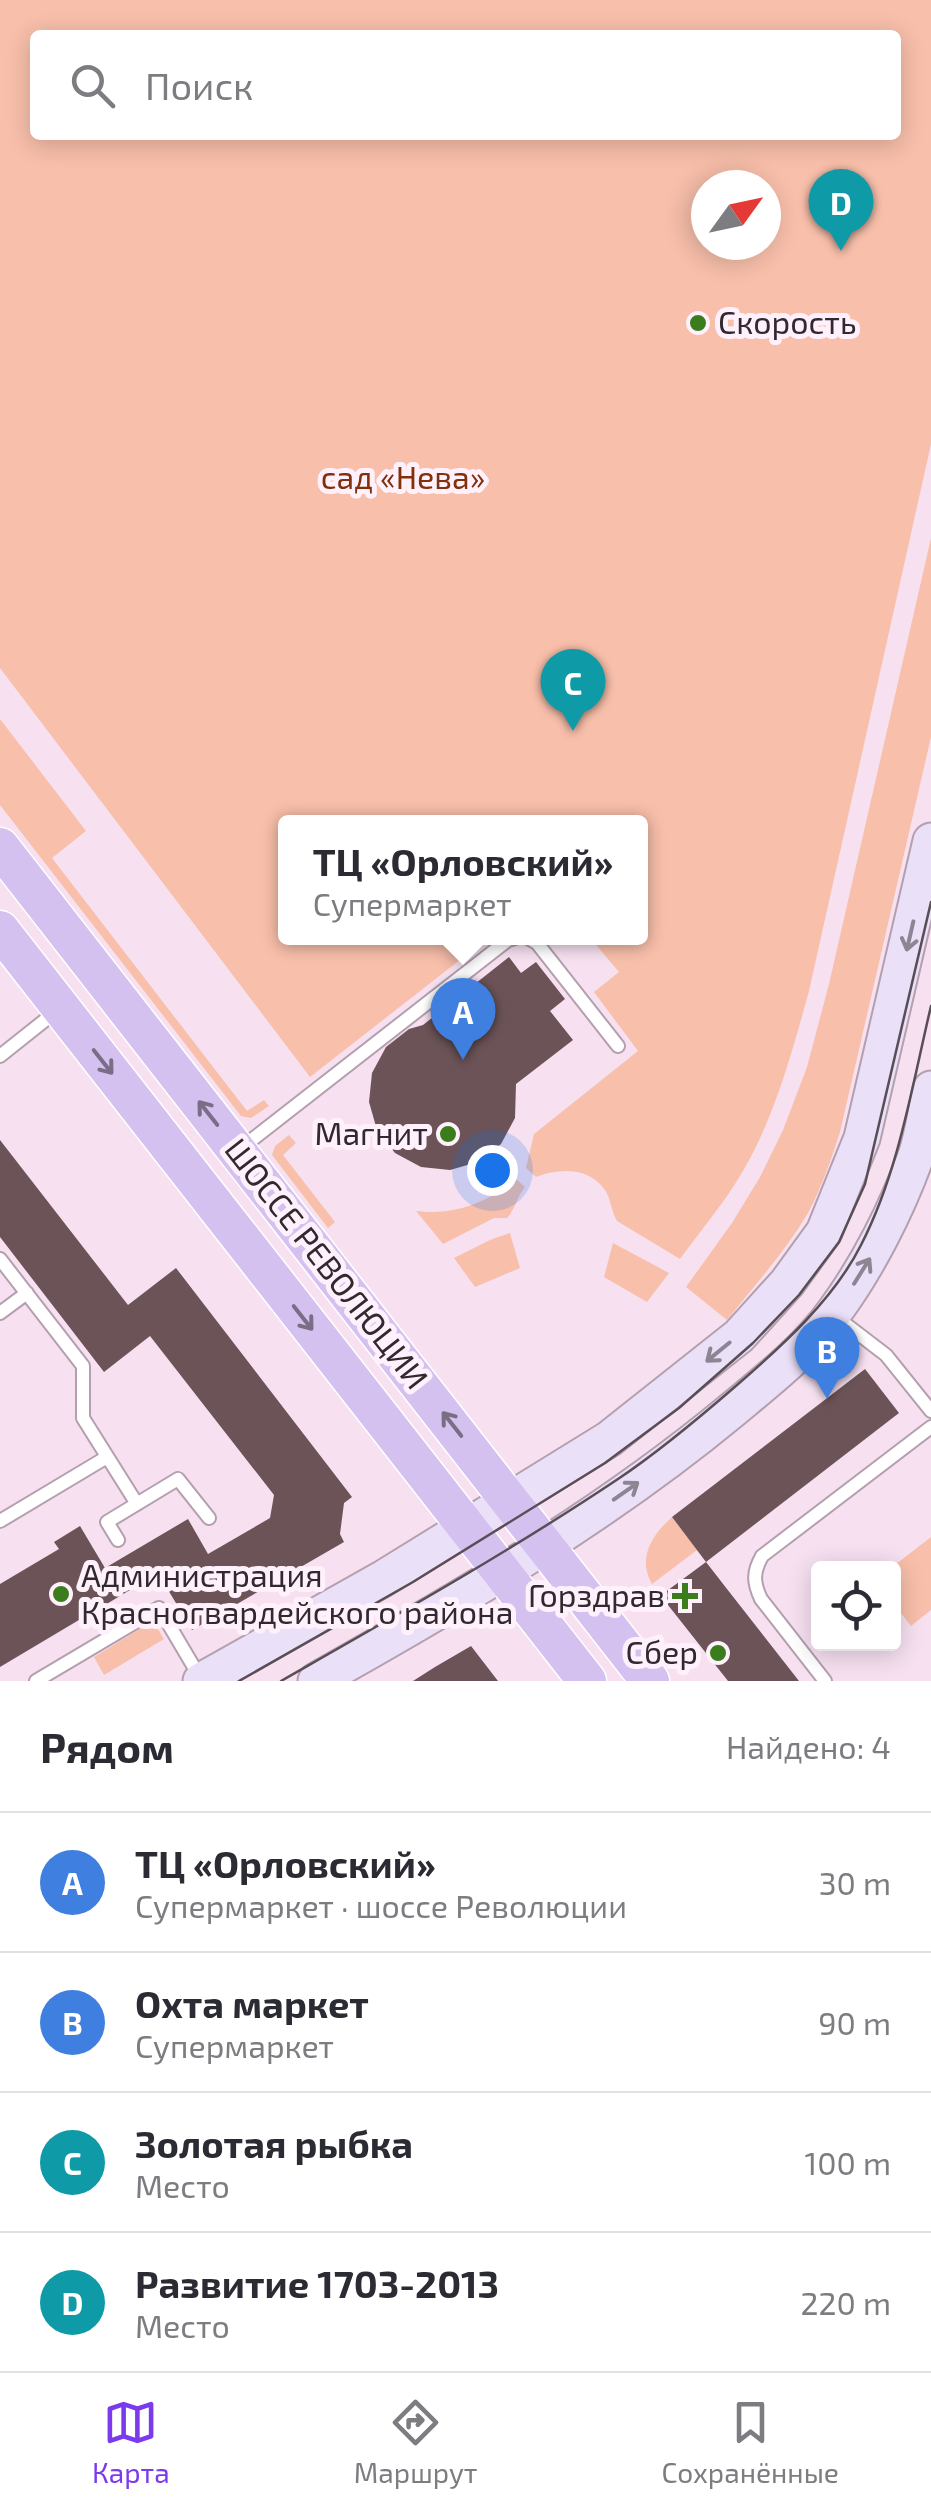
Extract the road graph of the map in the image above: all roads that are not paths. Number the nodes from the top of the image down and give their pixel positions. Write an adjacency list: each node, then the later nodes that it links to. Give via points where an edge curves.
1 (931, 840): 18 (main road, one-way to 18, via 862,1138 824,1232 739,1336 609,1438)
2 (0, 847): 10 (main road, ШОССЕ РЕВОЛЮЦИИ, one-way to 2)
3 (0, 930): 6 (main road, ШОССЕ РЕВОЛЮЦИИ)
4 (502, 945): 10 (lane)
5 (539, 945): 7 (lane)
6 (60, 1008): 8 (lane); 22 (main road, ШОССЕ РЕВОЛЮЦИИ, one-way to 22)
7 (618, 1046)
8 (0, 1056)
9 (931, 1090): 14 (main road, one-way to 9, via 869,1261 917,1154)
10 (237, 1151): 18 (main road, ШОССЕ РЕВОЛЮЦИИ, one-way to 10)
11 (0, 1259): 12 (lane)
12 (27, 1294): 13 (lane); 17 (lane, via 83,1366 83,1418)
13 (0, 1313)
14 (832, 1315): 15 (lane, via 886,1355); 24 (main road, one-way to 14, via 706,1432 780,1371)
15 (931, 1411)
16 (931, 1428): 31 (lane, via 762,1556 755,1569 760,1599)
17 (107, 1457): 19 (lane); 21 (lane)
18 (512, 1501): 22 (main road); 24 (main road, ШОССЕ РЕВОЛЮЦИИ)
19 (136, 1504): 20 (lane, via 178,1480); 23 (lane, via 107,1522)
20 (210, 1518)
21 (0, 1521)
22 (468, 1528): 25 (main road, ШОССЕ РЕВОЛЮЦИИ); 27 (main road)
23 (118, 1540)
24 (546, 1546): 25 (main road); 30 (main road, ШОССЕ РЕВОЛЮЦИИ)
25 (502, 1573): 28 (main road); 29 (main road, ШОССЕ РЕВОЛЮЦИИ)
26 (36, 1681): 27 (lane, via 158,1608)
27 (202, 1681)
28 (316, 1681)
29 (587, 1681)
30 (650, 1681)
31 (825, 1681)

